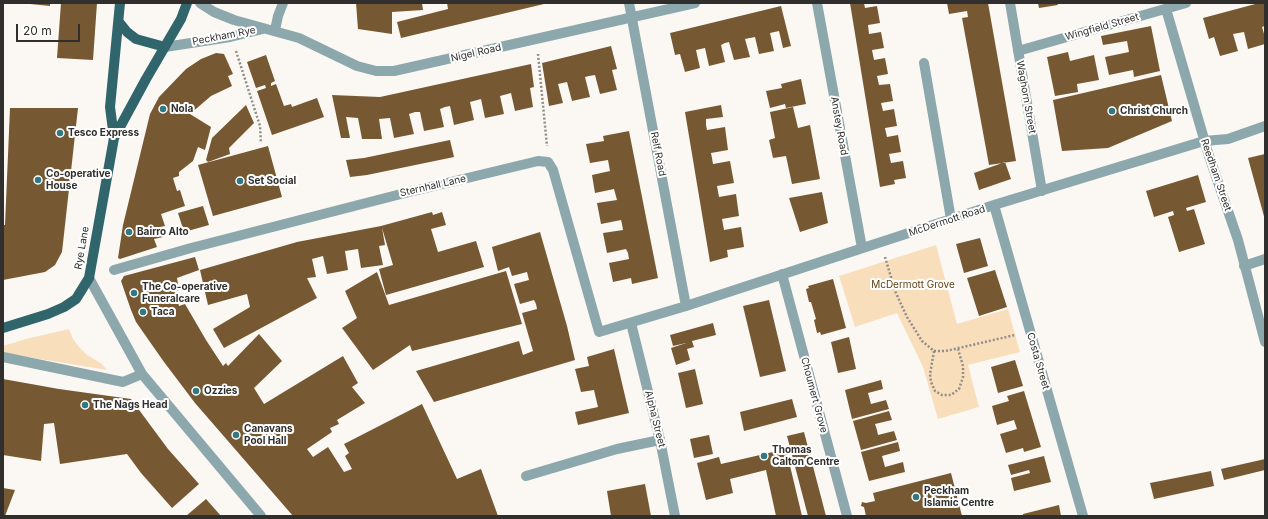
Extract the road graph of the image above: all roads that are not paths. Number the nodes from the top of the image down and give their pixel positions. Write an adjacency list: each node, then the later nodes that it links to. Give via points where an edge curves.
1 (120, 3): 12 (main road, Rye Lane)
2 (187, 3): 15 (main road, Rye Lane)
3 (200, 3): 13 (street, Peckham Rye, via 214,12)
4 (283, 3): 14 (street)
5 (629, 3): 11 (street, Relf Road)
6 (695, 3): 11 (street, Nigel Road)
7 (817, 3): 24 (street, Anstey Road)
8 (1010, 3): 16 (street, Waghorn Street)
9 (1186, 3): 10 (street, Wingfield Street)
10 (1166, 9): 16 (street, Wingfield Street); 20 (street, Reedham Street)
11 (632, 18): 14 (street, Nigel Road, via 394,71 376,71 357,66 299,38); 30 (street, Relf Road)
12 (119, 22): 15 (main road, via 136,39); 19 (main road, Rye Lane, via 110,107)
13 (263, 29): 14 (street, Nigel Road); 15 (street, Peckham Rye)
14 (275, 30)
15 (166, 47): 19 (main road, Rye Lane)
16 (1018, 52): 21 (street, Waghorn Street)
17 (924, 63): 23 (street)
18 (1265, 126): 20 (street, McDermott Road, via 1228,139)
19 (114, 138): 29 (main road, Rye Lane)
20 (1204, 141): 21 (street, McDermott Road); 26 (street, Reedham Street, via 1238,240)
21 (1042, 191): 22 (street, McDermott Road)
22 (994, 205): 23 (street, McDermott Road); 41 (street, Costa Street)
23 (951, 219): 24 (street, McDermott Road)
24 (862, 248): 28 (street, McDermott Road)
25 (1265, 259): 26 (street)
26 (1244, 266): 33 (street, Reedham Street)
27 (114, 270): 31 (street, Sternhall Lane, via 401,194 538,161 548,162 553,170 599,332)
28 (782, 274): 30 (street, McDermott Road); 40 (street, Choumert Grove)
29 (89, 278): 32 (main road, via 76,299 64,307); 35 (street, Rye Lane)
30 (686, 306): 31 (street, McDermott Road)
31 (631, 323): 36 (street, Alpha Street)
32 (3, 328)
33 (1265, 342)
34 (3, 357): 35 (street, via 123,382)
35 (142, 374): 38 (street, Rye Lane)
36 (660, 440): 37 (street, via 617,449); 39 (street, Alpha Street)
37 (526, 476)
38 (261, 516)
39 (675, 516)
40 (847, 516)
41 (1083, 516)

